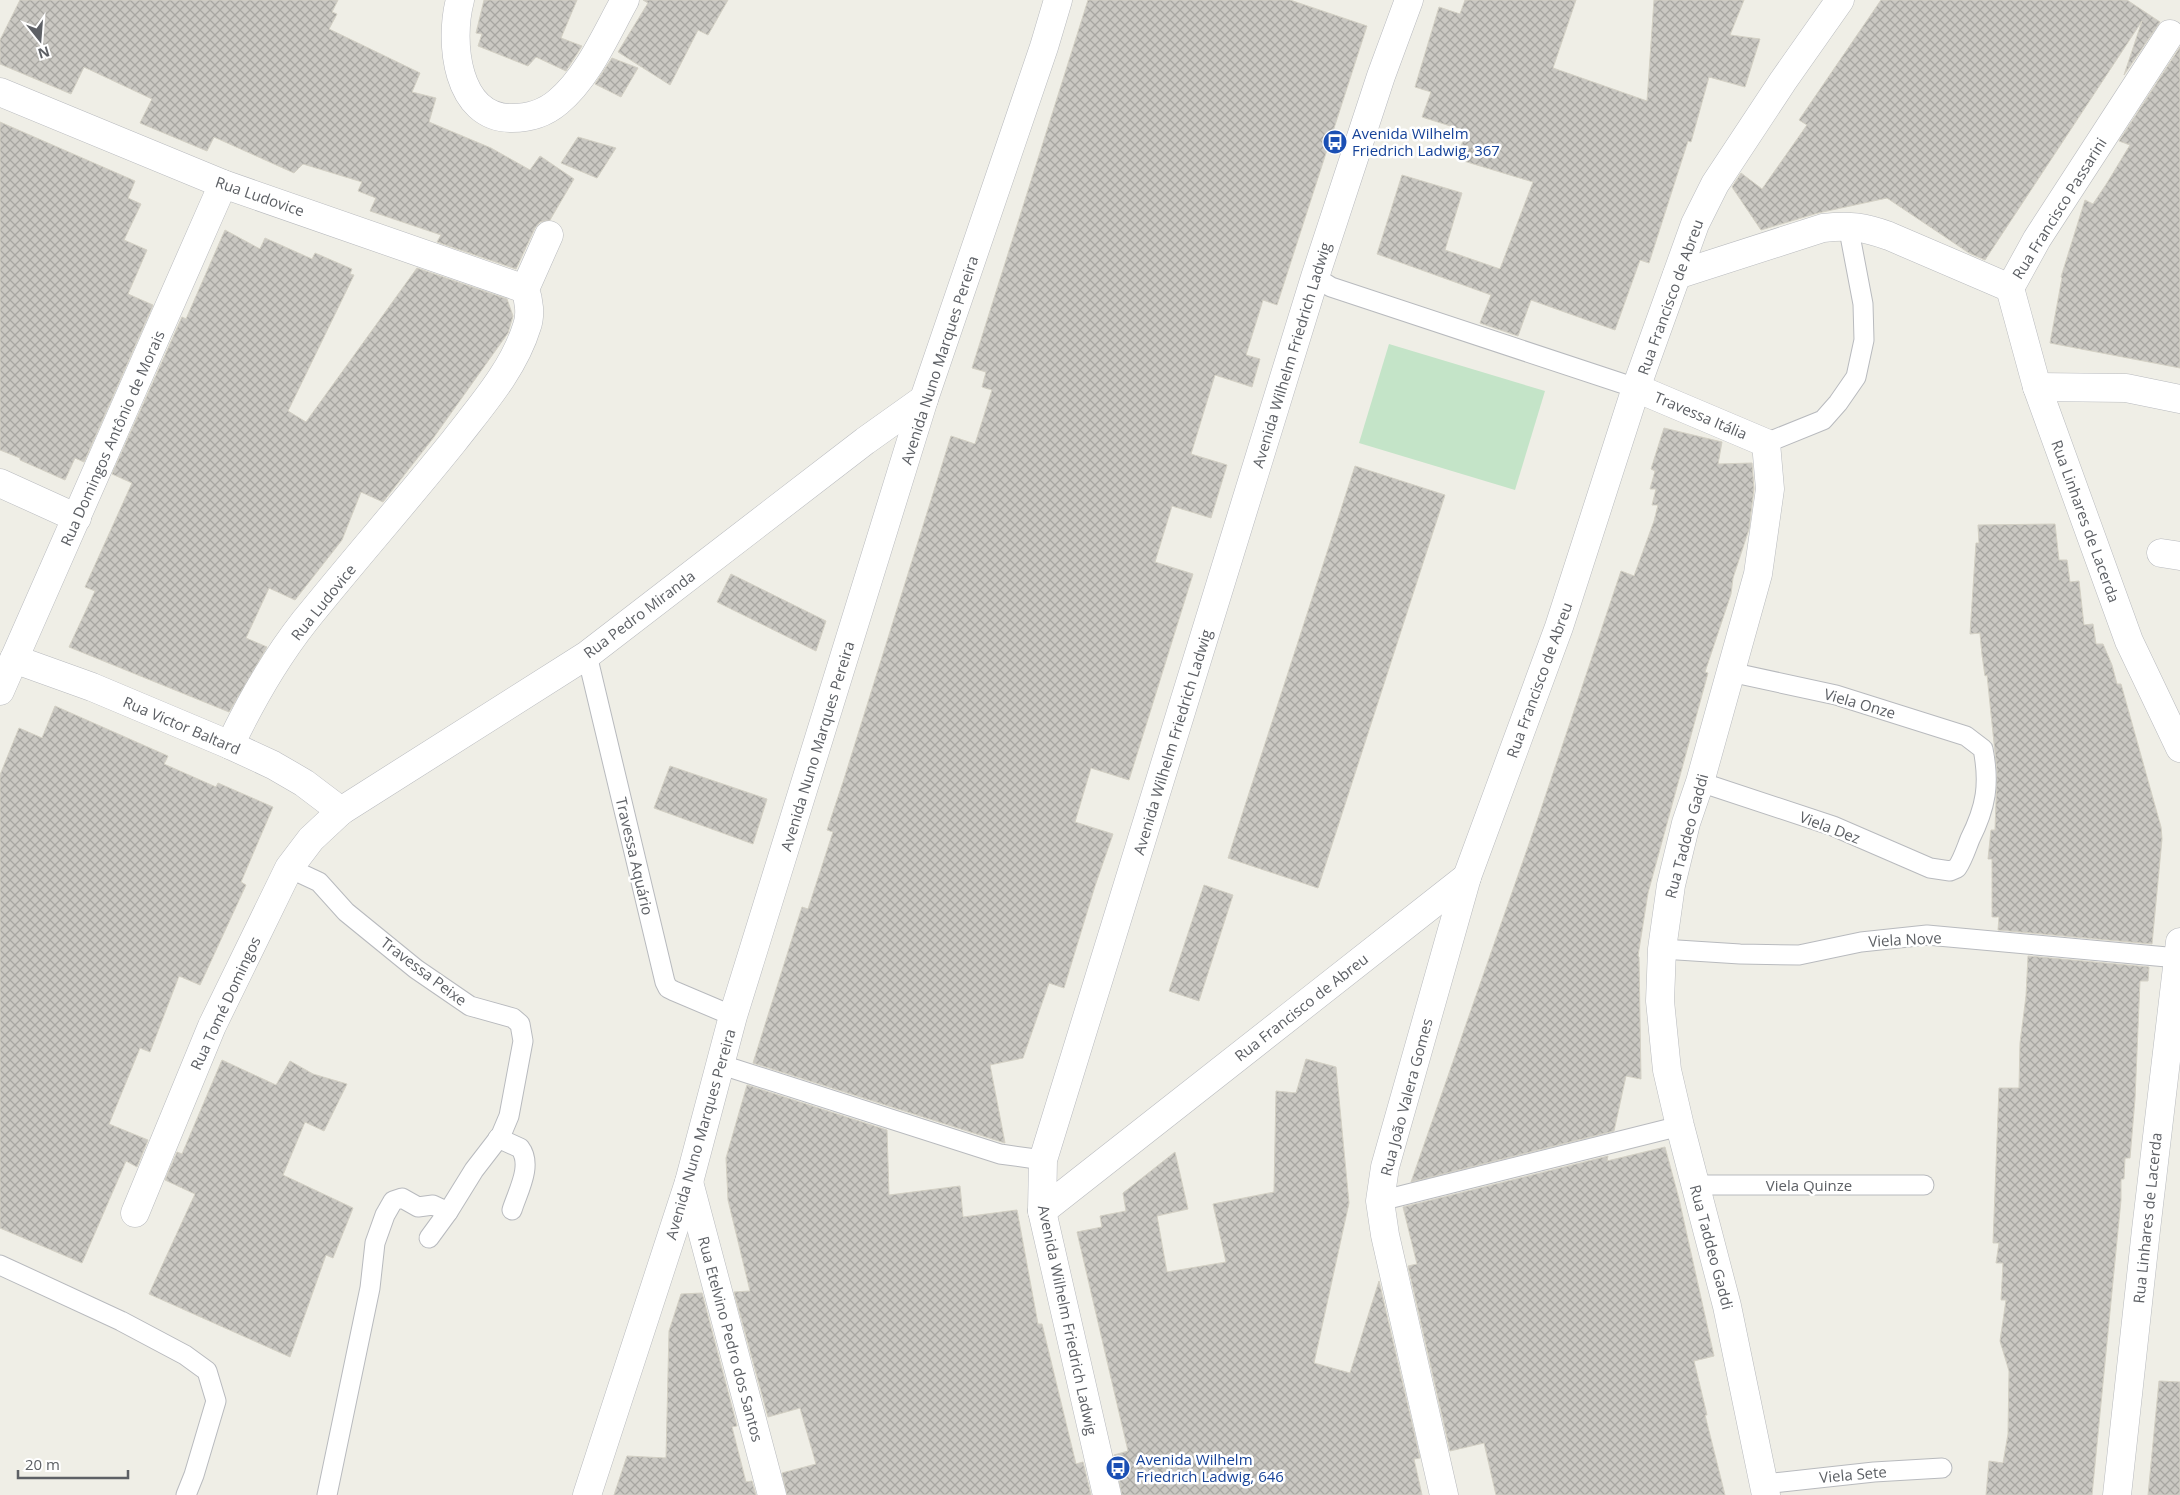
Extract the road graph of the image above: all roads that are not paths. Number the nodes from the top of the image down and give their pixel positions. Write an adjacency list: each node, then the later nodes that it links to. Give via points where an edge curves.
1 (460, 0): 2 (street, via 454,41 458,69 472,100 486,112 505,118 529,118 558,102 579,79)
2 (625, 0)
3 (1058, 0): 17 (street, Avenida Nuno Marques Pereira)
4 (1409, 0): 12 (street, Avenida Wilhelm Friedrich Ladwig)
5 (1840, 0): 11 (street, Rua Francisco de Abreu, via 1715,184 1695,224)
6 (2170, 34): 13 (street, Rua Francisco Passarini, via 2037,239)
7 (0, 92): 8 (street, Rua Ludovice)
8 (223, 184): 14 (street, Rua Ludovice); 21 (street, Rua Domingos Antônio de Morais)
9 (1848, 225): 11 (street, Rua Francisco Passarini, via 1823,228); 13 (street, Rua Francisco Passarini, via 1889,236); 19 (lane, via 1863,304 1864,340 1856,377 1823,420)
10 (549, 235): 14 (street)
11 (1677, 275): 16 (street, Rua Francisco de Abreu)
12 (1315, 277): 16 (lane, via 1331,287); 39 (street, Avenida Wilhelm Friedrich Ladwig)
13 (2010, 288): 15 (street, Rua Linhares de Lacerda)
14 (525, 289): 26 (street, Rua Ludovice, via 528,324 501,378 415,489 303,624 245,714)
15 (2037, 387): 18 (street, via 2126,388); 27 (street, Rua Linhares de Lacerda, via 2129,641)
16 (1636, 388): 19 (street, Travessa Itália); 32 (street, Rua Francisco de Abreu, via 1559,627)
17 (924, 399): 22 (street, Rua Pedro Miranda); 35 (street, Avenida Nuno Marques Pereira)
18 (2180, 399)
19 (1766, 443): 24 (street, Rua Taddeo Gaddi, via 1770,490 1758,574)
20 (0, 483): 21 (street)
21 (76, 518): 23 (street, Rua Domingos Antônio de Morais)
22 (588, 655): 29 (street, Rua Pedro Miranda); 35 (lane, Travessa Aquário, via 665,982 674,991)
23 (14, 659): 25 (street, Rua Domingos Antônio de Morais); 26 (street, Rua Victor Baltard, via 92,687)
24 (1730, 672): 28 (street, Rua Taddeo Gaddi); 31 (lane, Viela Onze, via 1836,695 1966,736 1983,749 1987,768 1985,802 1979,824)
25 (0, 691)
26 (230, 745): 29 (street, Rua Victor Baltard, via 304,783)
27 (2180, 748)
28 (1700, 782): 31 (lane, Viela Dez, via 1833,826 1930,868 1950,871); 33 (street, Rua Taddeo Gaddi, via 1671,884)
29 (341, 810): 30 (street, Rua Tomé Domingos, via 311,839)
30 (289, 868): 38 (lane, Travessa Peixe, via 319,882 346,912 470,1006 513,1018 520,1024 523,1041 510,1116); 47 (street, Rua Tomé Domingos, via 212,1026)
31 (1957, 868)
32 (1467, 877): 43 (street, Rua João Valera Gomes, via 1385,1167); 45 (street, Rua Francisco de Abreu)
33 (1662, 949): 34 (lane, Viela Nove, via 1799,955 1861,942 1927,935); 37 (street, Rua Taddeo Gaddi, via 1660,1001 1663,1043)
34 (2179, 950): 58 (street, Rua Linhares de Lacerda)
35 (733, 1016): 36 (street, Avenida Nuno Marques Pereira)
36 (719, 1064): 39 (lane, via 1000,1154); 40 (street, Avenida Nuno Marques Pereira)
37 (1680, 1126): 41 (street, Rua Taddeo Gaddi); 43 (lane)
38 (498, 1138): 44 (lane, via 520,1148 525,1158 526,1166); 46 (lane, Travessa Peixe)
39 (1043, 1160): 45 (street, Avenida Wilhelm Friedrich Ladwig)
40 (689, 1182): 54 (street, Avenida Nuno Marques Pereira); 55 (street, Rua Etelvino Pedro dos Santos)
41 (1695, 1185): 42 (lane, Viela Quinze); 51 (street, Rua Taddeo Gaddi, via 1728,1306)
42 (1924, 1185)
43 (1380, 1201): 57 (street, Rua João Valera Gomes)
44 (512, 1210)
45 (1042, 1210): 56 (street, Avenida Wilhelm Friedrich Ladwig)
46 (448, 1212): 48 (lane, Travessa Peixe); 53 (lane, via 433,1206 418,1207 402,1198 393,1200 384,1215 375,1243 370,1288)
47 (136, 1213)
48 (429, 1238)
49 (0, 1265): 52 (lane, via 121,1321 186,1355 207,1371 216,1401)
50 (1942, 1468): 51 (lane, Viela Sete, via 1874,1472)
51 (1765, 1490)
52 (186, 1495)
53 (327, 1495)
54 (587, 1495)
55 (772, 1495)
56 (1107, 1495)
57 (1444, 1495)
58 (2117, 1495)

